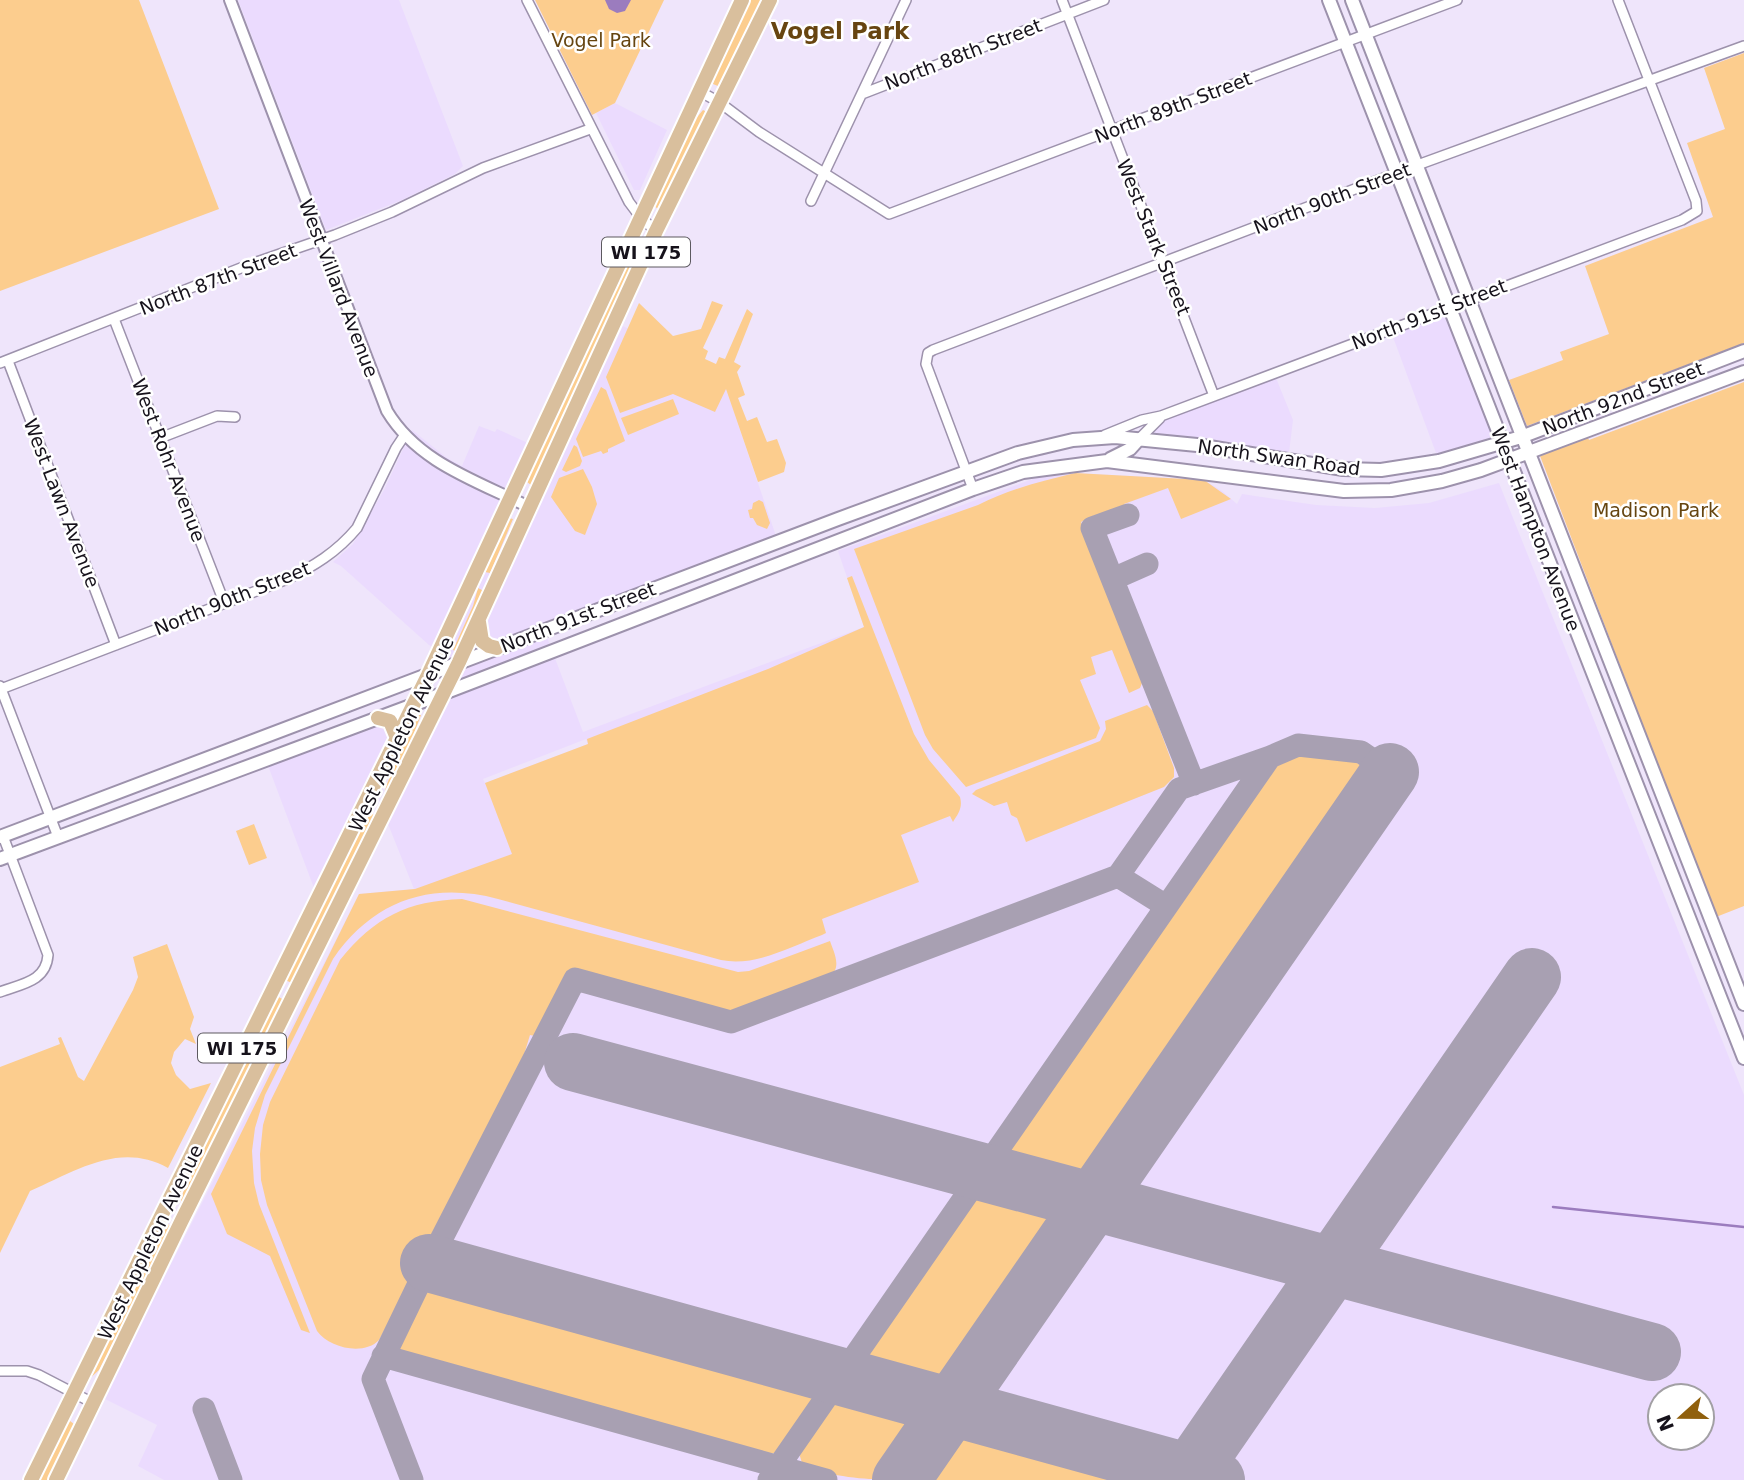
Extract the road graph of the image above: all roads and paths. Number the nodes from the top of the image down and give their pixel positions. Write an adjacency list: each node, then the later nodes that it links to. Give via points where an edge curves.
1 (230, 0): 28 (street, West Villard Avenue)
2 (527, 0): 20 (street)
3 (742, 0): 17 (main road, West Appleton Avenue / WI 175)
4 (770, 0): 19 (main road, West Appleton Avenue / WI 175)
5 (906, 0): 18 (street)
6 (1062, 0): 12 (street, West Stark Street)
7 (1104, 0): 12 (street, North 88th Street)
8 (1329, 0): 14 (main road, West Hampton Avenue)
9 (1352, 0): 13 (main road, West Hampton Avenue)
10 (1457, 0): 13 (street, North 89th Street)
11 (1618, 0): 16 (street)
12 (1067, 14): 18 (street, North 88th Street); 21 (street, West Stark Street)
13 (1365, 34): 14 (street, North 89th Street); 22 (main road, West Hampton Avenue)
14 (1345, 42): 21 (street, North 89th Street); 24 (main road, West Hampton Avenue)
15 (1744, 46): 16 (street, North 90th Street)
16 (1649, 80): 22 (street, North 90th Street); 30 (street, North 91st Street, via 1696,211)
17 (699, 91): 19 (street); 26 (main road, West Appleton Avenue / WI 175)
18 (862, 94): 23 (street)
19 (719, 102): 23 (street); 27 (main road, West Appleton Avenue / WI 175)
20 (590, 129): 26 (street); 28 (street, North 87th Street, via 484,168)
21 (1112, 131): 23 (street, North 89th Street, via 889,214); 29 (street, West Stark Street)
22 (1417, 165): 24 (street, North 90th Street); 30 (main road, West Hampton Avenue)
23 (824, 173): 25 (street)
24 (1397, 173): 29 (street, North 90th Street); 31 (main road, West Hampton Avenue)
25 (811, 201)
26 (641, 218): 27 (street); 50 (main road, West Appleton Avenue / WI 175)
27 (656, 231): 51 (main road, West Appleton Avenue / WI 175)
28 (321, 240): 32 (street, North 87th Street); 39 (street, West Villard Avenue, via 382,399)
29 (1164, 262): 36 (street, West Stark Street); 48 (street, North 90th Street, via 928,353 926,359)
30 (1469, 299): 31 (street, North 91st Street); 40 (main road, West Hampton Avenue)
31 (1449, 306): 36 (street, North 91st Street); 44 (main road, West Hampton Avenue)
32 (114, 319): 34 (street, North 87th Street); 41 (street, West Rohr Avenue)
33 (1744, 351): 40 (main road, North 92nd Street)
34 (4, 362): 56 (street, West Lawn Avenue)
35 (1744, 372): 45 (main road, North 92nd Street)
36 (1214, 396): 37 (street, North 91st Street)
37 (1161, 416): 42 (street, North 91st Street); 43 (street, North 91st Street)
38 (234, 417): 41 (street, via 217,416)
39 (404, 436): 50 (street, West Villard Avenue, via 433,460); 54 (street, North 90th Street, via 365,513 340,547 301,573)
40 (1521, 437): 44 (main road, North 92nd Street); 45 (main road, West Hampton Avenue)
41 (160, 438): 54 (street, West Rohr Avenue)
42 (1095, 438): 43 (main road, North Swan Road); 48 (main road, North 91st Street, via 1018,453)
43 (1139, 439): 44 (main road, North Swan Road, via 1368,470 1439,461); 47 (main road)
44 (1502, 443): 46 (main road, West Hampton Avenue)
45 (1527, 453): 46 (main road, North 92nd Street); 70 (main road, West Hampton Avenue)
46 (1508, 459): 47 (main road, North Swan Road, via 1443,481 1391,490 1345,491); 71 (main road, West Hampton Avenue)
47 (1107, 461): 49 (main road, North 91st Street, via 1023,472)
48 (967, 472): 49 (street); 57 (main road, North 91st Street)
49 (973, 489): 61 (main road, North 91st Street)
50 (511, 498): 51 (street, West Villard Avenue); 52 (main road, West Appleton Avenue / WI 175)
51 (531, 508): 53 (main road, West Appleton Avenue / WI 175)
52 (476, 573): 53 (main road); 59 (main road, West Appleton Avenue / WI 175)
53 (495, 586): 55 (main road, West Appleton Avenue / WI 175)
54 (224, 602): 56 (street, North 90th Street)
55 (480, 618): 57 (main road, via 482,641); 58 (main road, West Appleton Avenue / WI 175)
56 (116, 645): 60 (street, North 90th Street)
57 (497, 648): 58 (main road, North 91st Street)
58 (459, 662): 59 (main road, North 91st Street); 61 (main road, West Appleton Avenue / WI 175)
59 (428, 675): 62 (main road, West Appleton Avenue / WI 175); 65 (main road, North 91st Street)
60 (1, 688): 65 (street)
61 (443, 693): 62 (main road, North 91st Street); 74 (main road, West Appleton Avenue / WI 175)
62 (413, 705): 63 (main road, North 91st Street); 64 (main road, West Appleton Avenue / WI 175)
63 (378, 718): 64 (main road, via 390,722); 67 (main road, North 91st Street)
64 (397, 738): 73 (main road, West Appleton Avenue / WI 175)
65 (51, 817): 66 (main road, North 91st Street); 67 (street)
66 (2, 837): 68 (street)
67 (58, 837): 68 (main road, North 91st Street)
68 (5, 857): 69 (street, via 48,956 45,971)
69 (0, 992)
70 (1744, 1004)
71 (1744, 1058)
72 (0, 1371): 73 (street, via 27,1371)
73 (73, 1392): 74 (street); 75 (main road, West Appleton Avenue / WI 175)
74 (93, 1403): 76 (main road, West Appleton Avenue / WI 175)
75 (30, 1480)
76 (56, 1480)

